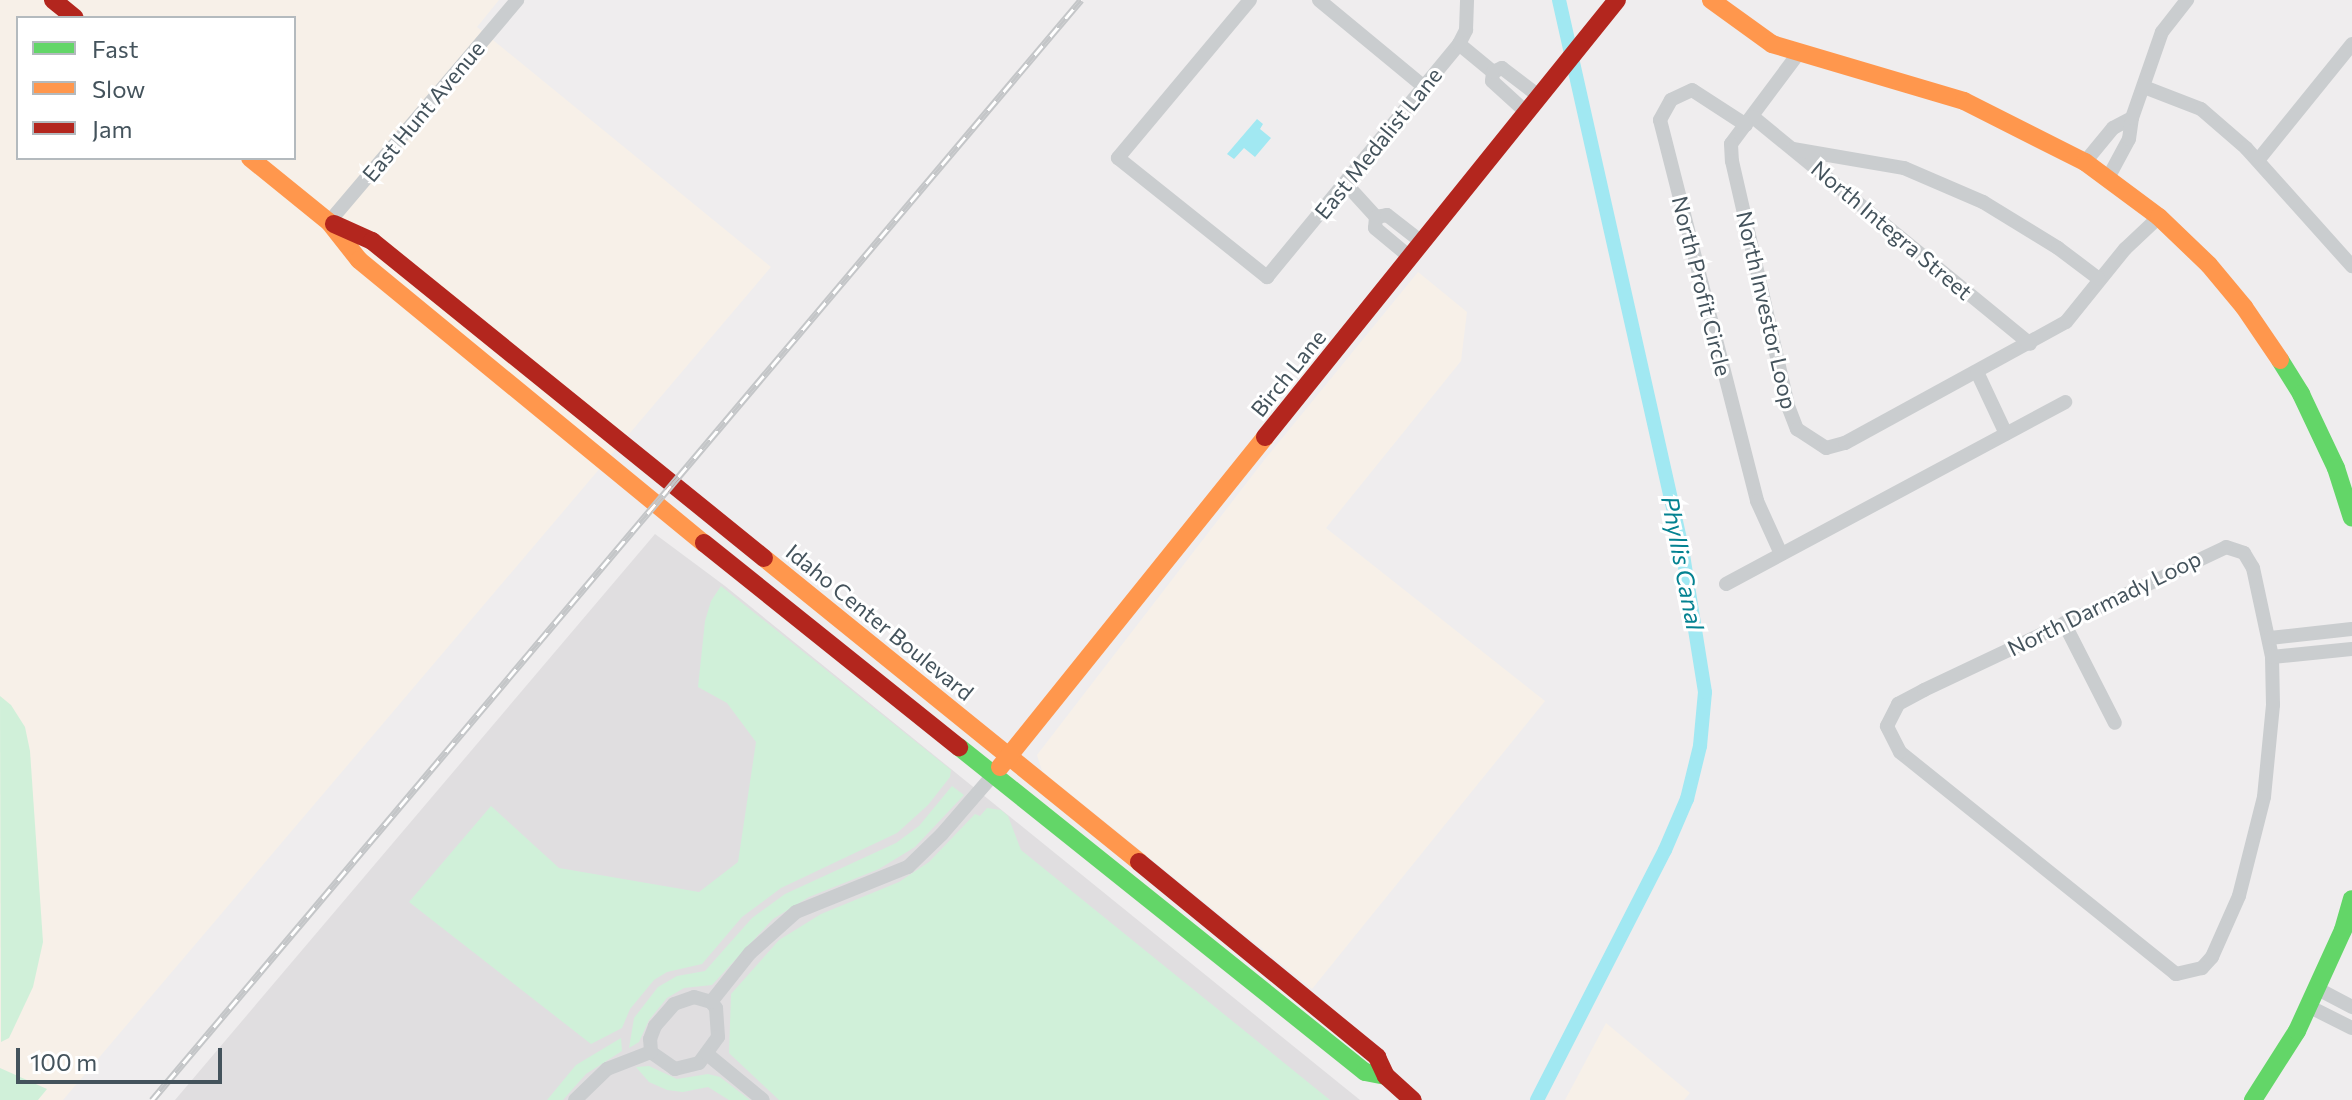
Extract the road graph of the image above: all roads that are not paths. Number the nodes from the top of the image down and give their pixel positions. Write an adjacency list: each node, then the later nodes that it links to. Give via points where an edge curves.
1 (53, 0): 9 (main road)
2 (517, 0): 28 (street, East Hunt Avenue)
3 (1250, 0): 25 (street, East Medalist Lane, via 1118,158 1267,277)
4 (1319, 0): 14 (street)
5 (1467, 0): 10 (street, East Medalist Lane, via 1466,30)
6 (1617, 0): 16 (main road, Birch Lane)
7 (1711, 0): 12 (main road, via 1772,44)
8 (2187, 0): 15 (street, via 2162,32)
9 (73, 16)
10 (1459, 44): 13 (street); 14 (street, East Medalist Lane)
11 (2352, 44): 21 (street)
12 (1798, 54): 19 (street, North Investor Loop); 23 (main road, via 1964,101)
13 (1493, 72): 16 (street, via 1502,68); 17 (street, via 1492,81)
14 (1424, 87): 25 (street, East Medalist Lane)
15 (2144, 87): 18 (street); 21 (street, via 2201,109)
16 (1540, 97): 17 (main road, Birch Lane)
17 (1527, 113): 29 (main road, Birch Lane)
18 (2132, 118): 23 (street, via 2113,128); 24 (street, via 2129,139)
19 (1749, 121): 20 (street, North Integra Street); 34 (street, North Investor Loop, via 1731,144 1732,161 1797,429 1826,448 1845,443); 38 (street, North Profit Circle, via 1692,90 1671,100 1660,120 1754,494)
20 (1793, 149): 32 (street, via 1904,168 1983,202); 33 (street, North Integra Street)
21 (2259, 159): 31 (street)
22 (252, 160): 28 (main road, Idaho Center Boulevard)
23 (2085, 162): 24 (main road)
24 (2108, 178): 27 (main road)
25 (1346, 184): 26 (street)
26 (1376, 217): 29 (street, via 1387,215); 30 (street, via 1375,228)
27 (2159, 217): 32 (street, North Investor Loop); 37 (main road, via 2209,265 2279,358 2319,431)
28 (329, 222): 46 (main road, Idaho Center Boulevard, via 372,241); 47 (main road, Idaho Center Boulevard, via 383,280)
29 (1423, 243): 30 (main road, Birch Lane)
30 (1411, 258): 46 (main road, Birch Lane)
31 (2352, 264)
32 (2099, 279): 33 (street, North Investor Loop, via 2066,322)
33 (2030, 344): 34 (street, North Investor Loop)
34 (1977, 372): 36 (street)
35 (2065, 402): 36 (street)
36 (2006, 434): 38 (street)
37 (2352, 518)
38 (1781, 554): 39 (street)
39 (1726, 584)
40 (2064, 623): 42 (street, North Darmady Loop, via 2226,547 2244,553 2253,568); 44 (street, North Darmady Loop, via 1898,704 1887,726 1892,742 2176,974 2202,968 2212,957 2243,885 2264,797); 45 (street)
41 (2352, 629): 42 (street)
42 (2270, 638): 44 (street, North Darmady Loop)
43 (2352, 649): 44 (street)
44 (2272, 657)
45 (2115, 723)
46 (1009, 756): 47 (main road, Birch Lane); 55 (main road, Idaho Center Boulevard, via 1377,1057)
47 (994, 774): 50 (street, via 908,867 796,912 750,953); 55 (main road, Idaho Center Boulevard, via 1365,1072)
48 (2352, 899): 49 (main road)
49 (2312, 997): 51 (street); 52 (street); 59 (main road)
50 (711, 1002): 53 (street, via 694,997 674,1004 655,1026); 54 (street, via 719,1031)
51 (2352, 1007)
52 (2352, 1028)
53 (651, 1052): 54 (street, via 675,1069 699,1063); 56 (street, via 607,1069)
54 (707, 1054): 57 (street)
55 (1386, 1076): 58 (main road, Idaho Center Boulevard)
56 (575, 1100)
57 (763, 1100)
58 (1413, 1100)
59 (2253, 1100)

